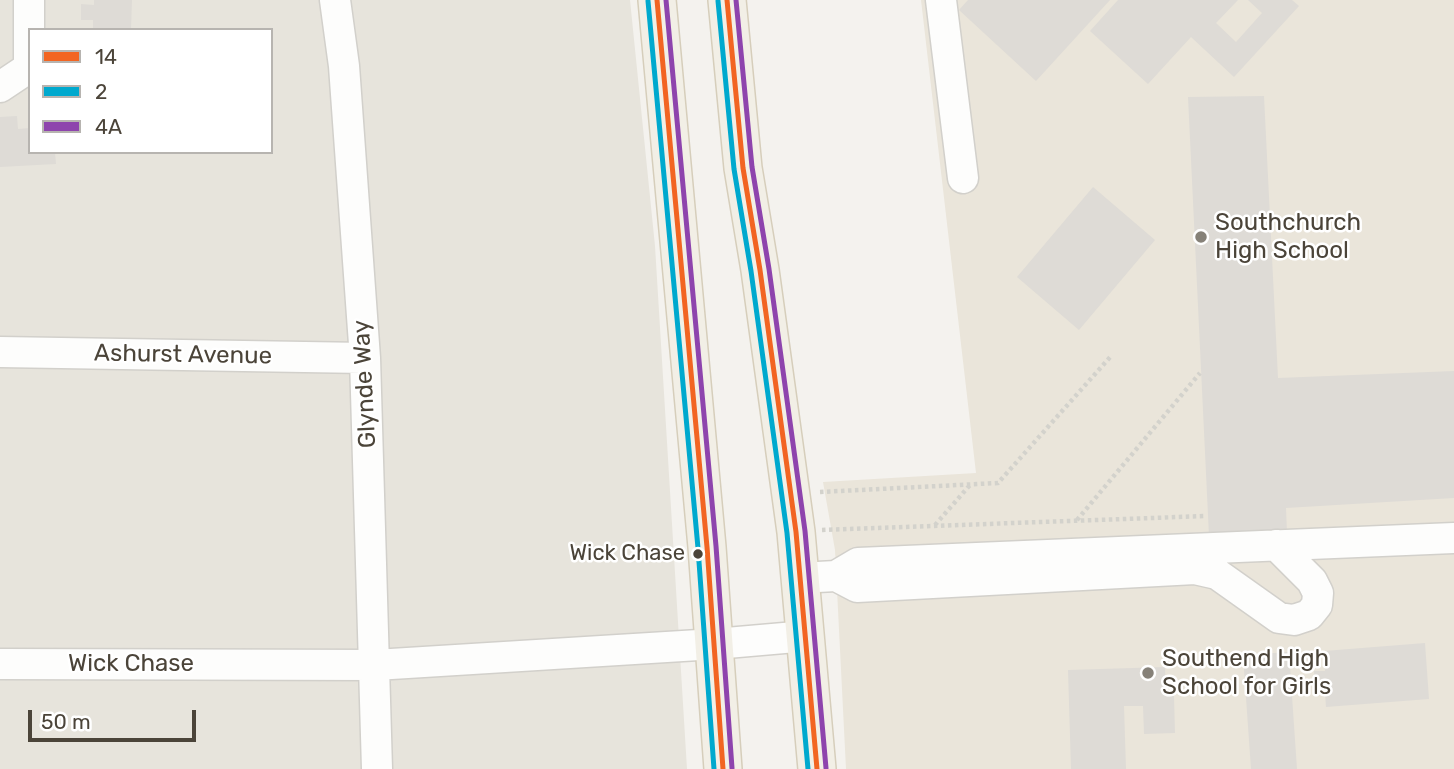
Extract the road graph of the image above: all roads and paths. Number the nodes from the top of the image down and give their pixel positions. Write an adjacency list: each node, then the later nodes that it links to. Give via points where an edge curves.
1 (29, 0): 6 (street)
2 (335, 0): 12 (street, Glynde Way)
3 (657, 0): 25 (main road)
4 (727, 0): 15 (main road, via 743,168)
5 (941, 0): 9 (street)
6 (29, 28)
7 (28, 67): 8 (street)
8 (0, 87)
9 (963, 178)
10 (0, 352): 12 (street, Ashurst Avenue)
11 (1112, 355): 14 (path, via 998,483)
12 (365, 358): 27 (street, Glynde Way)
13 (1200, 373): 17 (path)
14 (970, 485): 15 (path); 18 (path)
15 (791, 493): 19 (main road)
16 (1206, 516): 17 (path)
17 (1077, 521): 18 (path)
18 (935, 526): 19 (path)
19 (796, 532): 23 (main road)
20 (1454, 538): 21 (street)
21 (1276, 545): 22 (street); 22 (street, via 1318,593 1317,605 1294,620 1279,618)
22 (1204, 559): 23 (street, via 858,563 836,576)
23 (799, 579): 24 (main road)
24 (807, 636): 25 (street, Wick Chase); 30 (main road)
25 (715, 644): 27 (street, Wick Chase); 29 (main road)
26 (0, 664): 27 (street, Wick Chase)
27 (375, 665): 28 (street, Glynde Way)
28 (377, 769)
29 (723, 769)
30 (817, 769)

